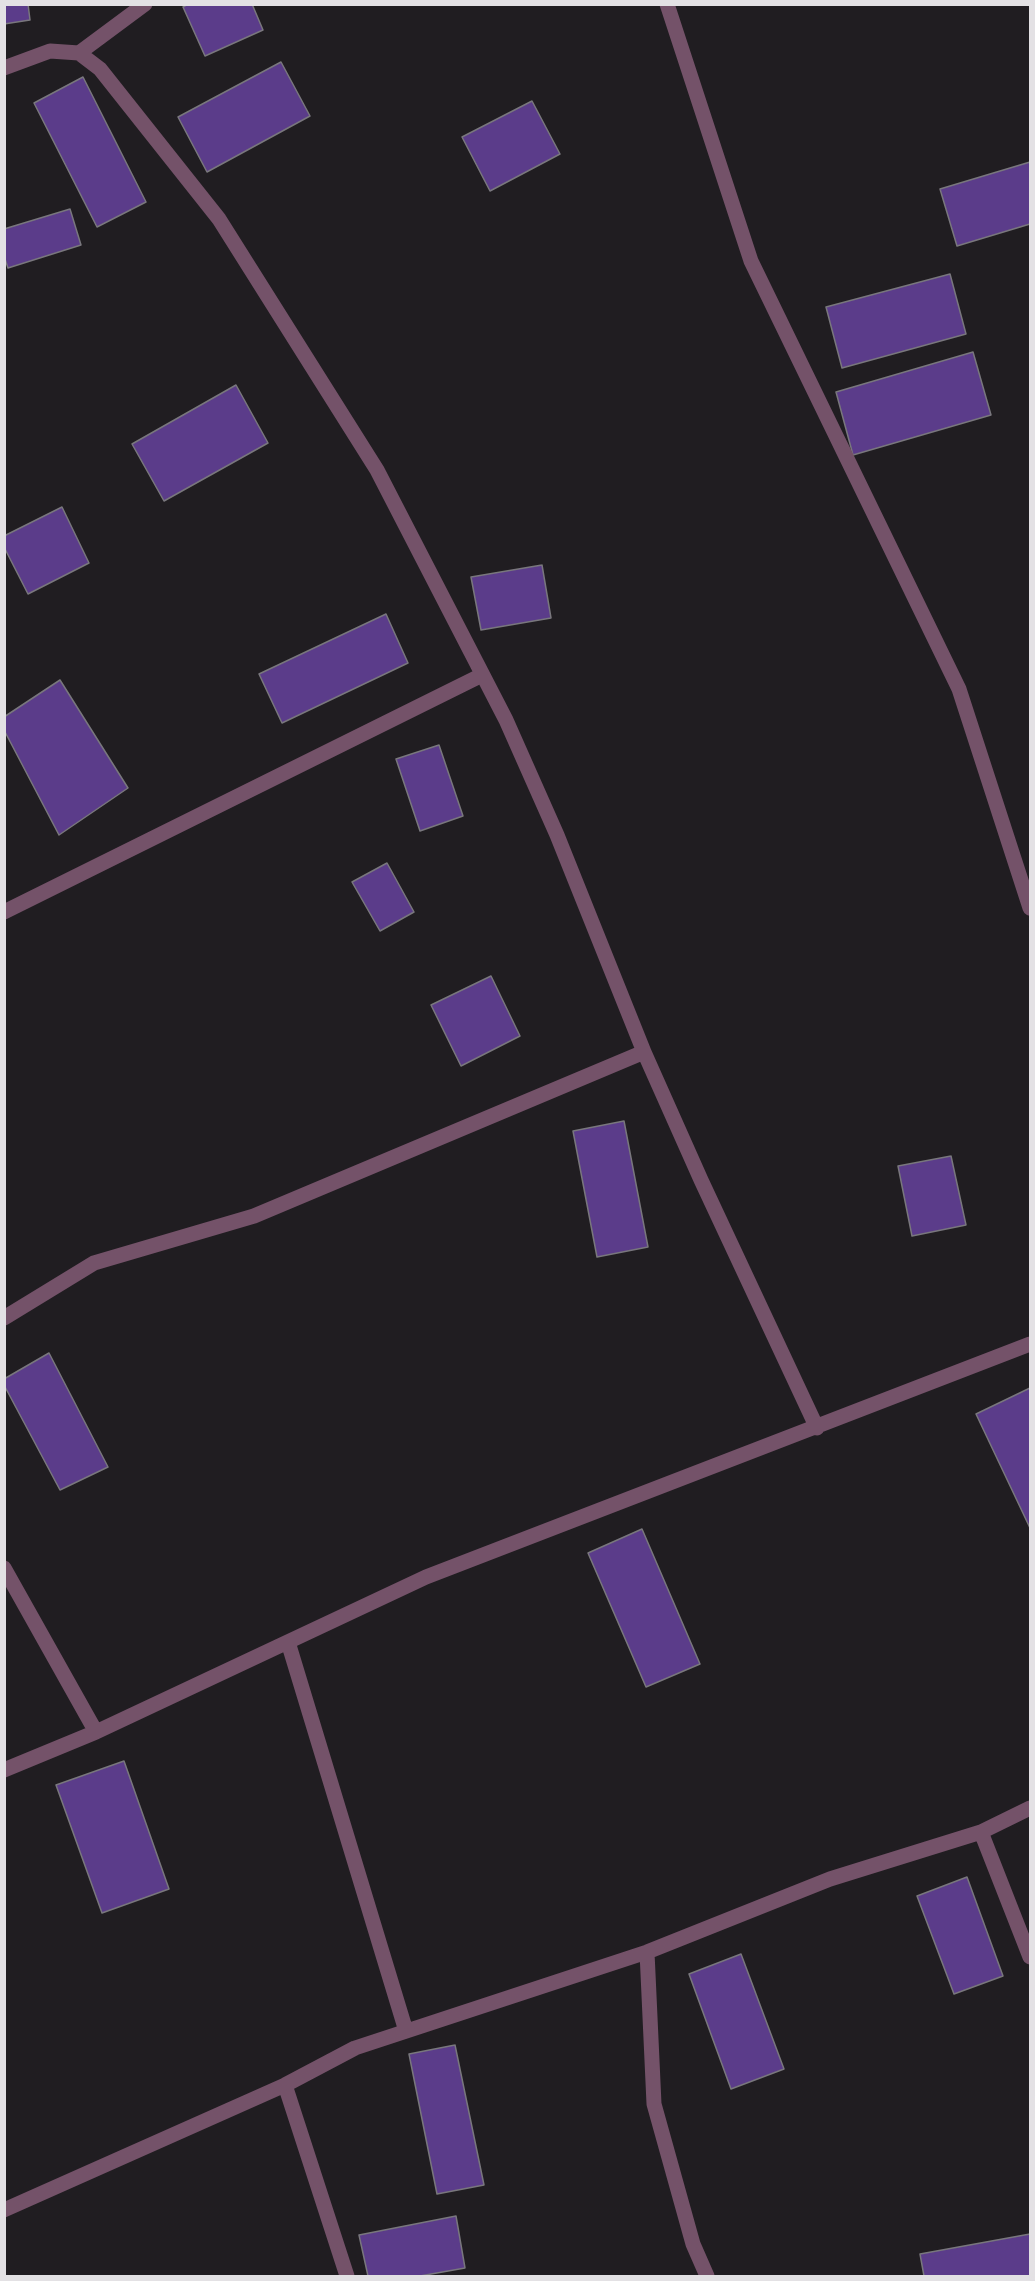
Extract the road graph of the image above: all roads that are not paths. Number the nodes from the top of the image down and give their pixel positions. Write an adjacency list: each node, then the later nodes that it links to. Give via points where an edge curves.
1 (145, 4): 3 (street)
2 (667, 4): 6 (street, via 751,261 960,689)
3 (79, 53): 4 (street, via 50,51); 5 (street, via 100,69 219,219 377,470)
4 (4, 68)
5 (482, 675): 7 (street); 8 (street, via 558,835)
6 (1030, 908)
7 (4, 912)
8 (644, 1052): 9 (street, via 254,1216 94,1263); 11 (street)
9 (4, 1318)
10 (1030, 1344): 11 (street)
11 (817, 1428): 13 (street, via 426,1577)
12 (4, 1568): 14 (street)
13 (288, 1642): 14 (street); 20 (street)
14 (96, 1732): 15 (street)
15 (4, 1770)
16 (1030, 1808): 17 (street)
17 (981, 1832): 18 (street, via 830,1879); 19 (street)
18 (647, 1952): 20 (street); 24 (street, via 654,2104 693,2244)
19 (1030, 1957)
20 (406, 2031): 21 (street, via 355,2048)
21 (285, 2085): 22 (street); 23 (street)
22 (4, 2210)
23 (347, 2277)
24 (707, 2277)

